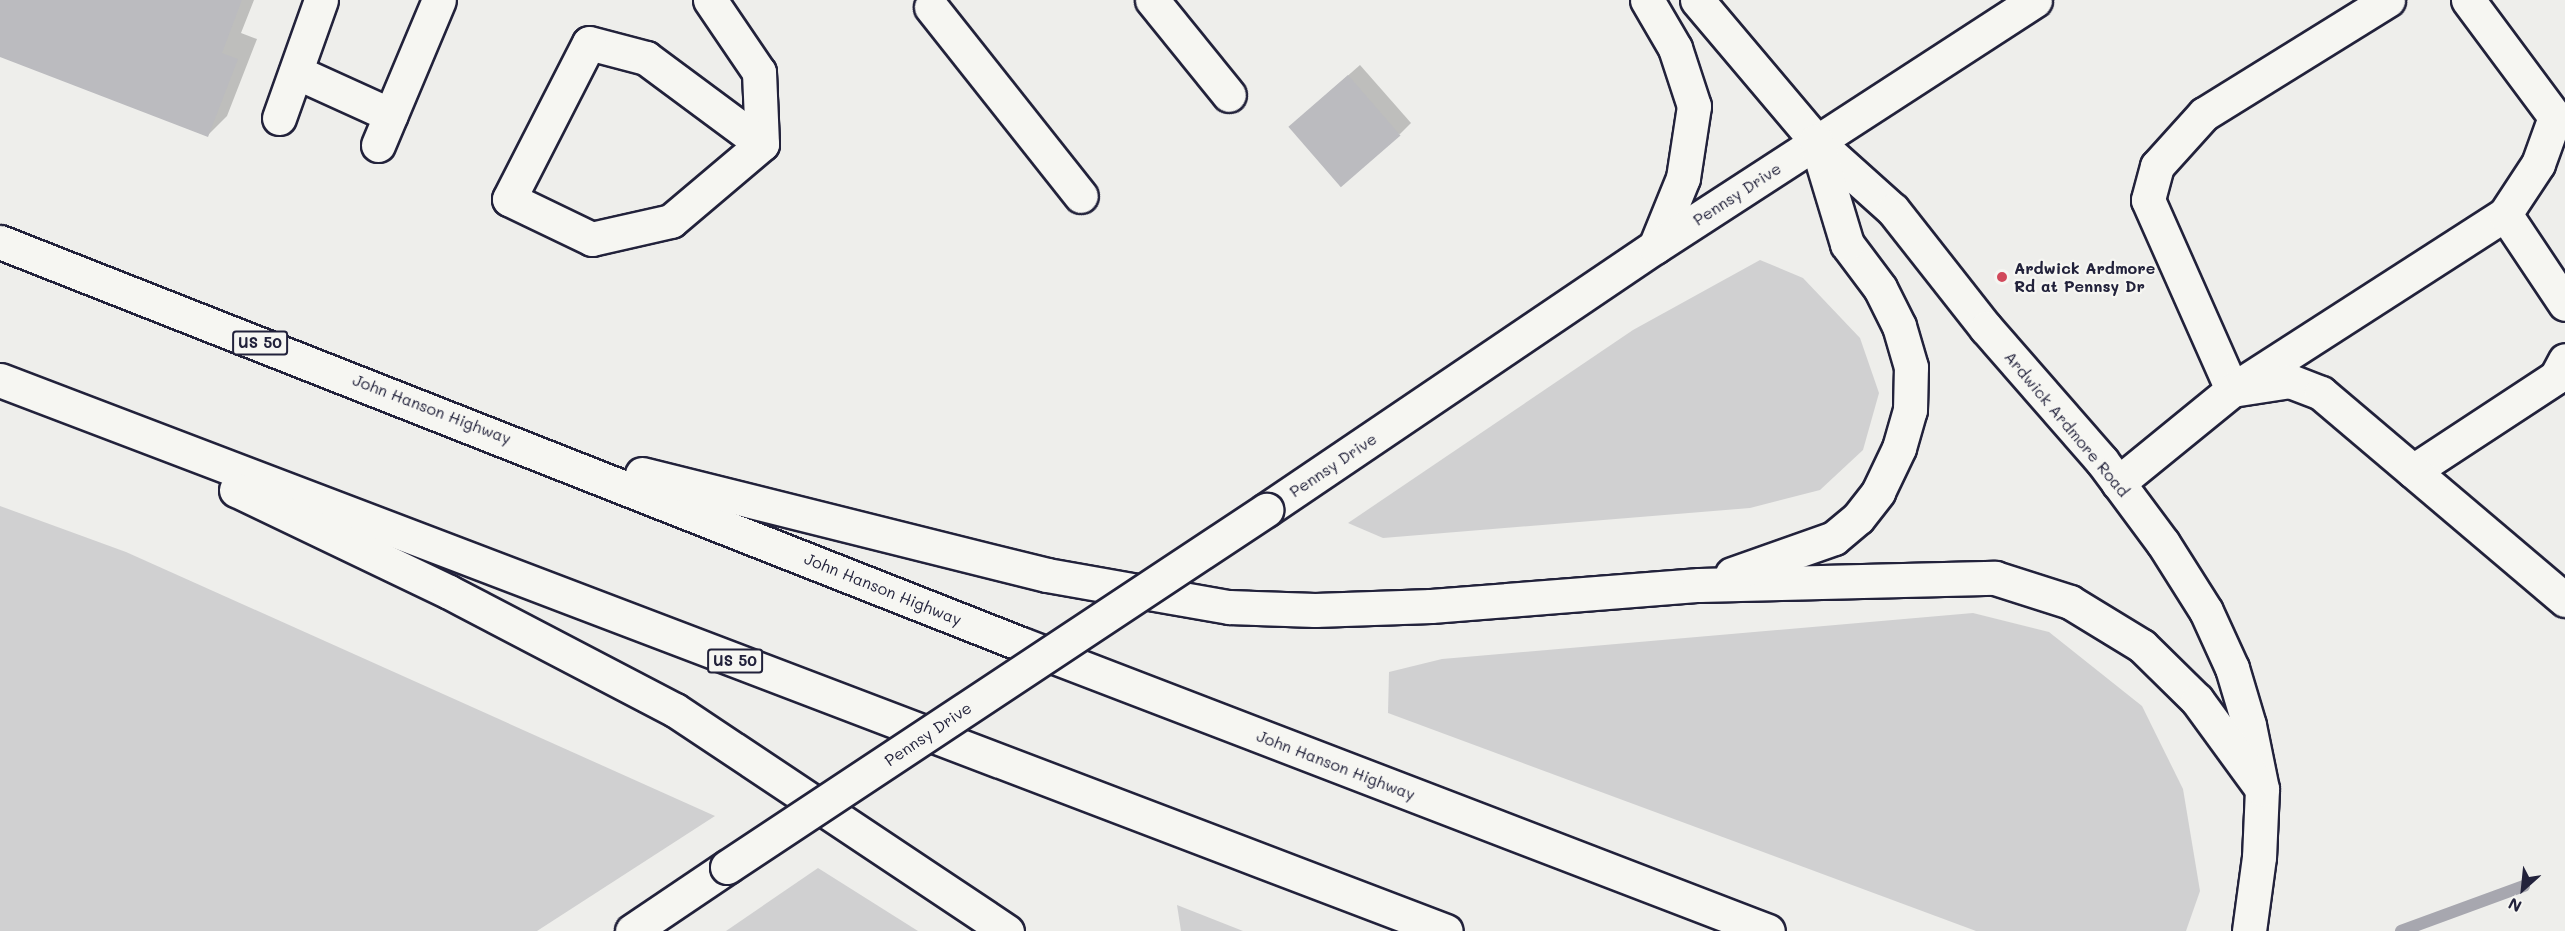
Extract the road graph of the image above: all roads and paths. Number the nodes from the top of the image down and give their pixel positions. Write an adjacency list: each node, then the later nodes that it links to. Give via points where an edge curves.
1 (321, 0): 11 (main road)
2 (439, 0): 13 (main road)
3 (710, 0): 16 (main road, via 759,72)
4 (1152, 0): 12 (main road)
5 (1647, 0): 21 (main road, via 1675,48 1694,106 1683,178)
6 (1697, 0): 15 (main road, Ardwick Ardmore Road)
7 (2035, 0): 15 (main road, Pennsy Drive)
8 (2388, 0): 25 (main road, via 2204,114 2157,166 2148,200)
9 (2468, 0): 19 (main road, via 2555,117 2538,164)
10 (933, 2): 18 (main road)
11 (296, 72): 13 (main road); 14 (main road)
12 (1229, 95)
13 (391, 115): 17 (main road)
14 (279, 118)
15 (1816, 141): 21 (main road, Pennsy Drive, via 1759,182); 28 (main road, Ardwick Ardmore Road, via 1893,210 1986,328); 29 (main road, via 1848,244 1880,288 1899,326 1911,367 1910,410 1899,448 1878,492 1858,518 1834,538)
16 (762, 144): 16 (main road, via 671,220 592,238 508,199 589,43 646,57)
17 (378, 145)
18 (1081, 196)
19 (2505, 214): 22 (main road); 25 (main road)
20 (0, 242): 26 (main road, John Hanson Highway / US 50)
21 (1654, 247): 32 (main road, Pennsy Drive, bridge)
22 (2565, 304)
23 (2562, 376): 27 (main road)
24 (13, 385): 33 (main road, via 449,591 675,710); 34 (main road, US 50)
25 (2232, 390): 27 (main road, via 2290,381 2321,393); 28 (main road)
26 (520, 443): 29 (main road, via 1047,575 1229,607 1316,610 1431,606); 35 (main road, John Hanson Highway / US 50, via 1032,648)
27 (2413, 471): 30 (main road)
28 (2118, 483): 31 (main road, Ardwick Ardmore Road, via 2163,543 2206,611 2232,668)
29 (1699, 585): 31 (main road, via 1995,578 2070,602 2142,646 2166,669 2223,731)
30 (2565, 600)
31 (2262, 789): 36 (main road, Ardwick Ardmore Road, via 2259,857)
32 (632, 931)
33 (1007, 931)
34 (1446, 931)
35 (1768, 931)
36 (2249, 931)

